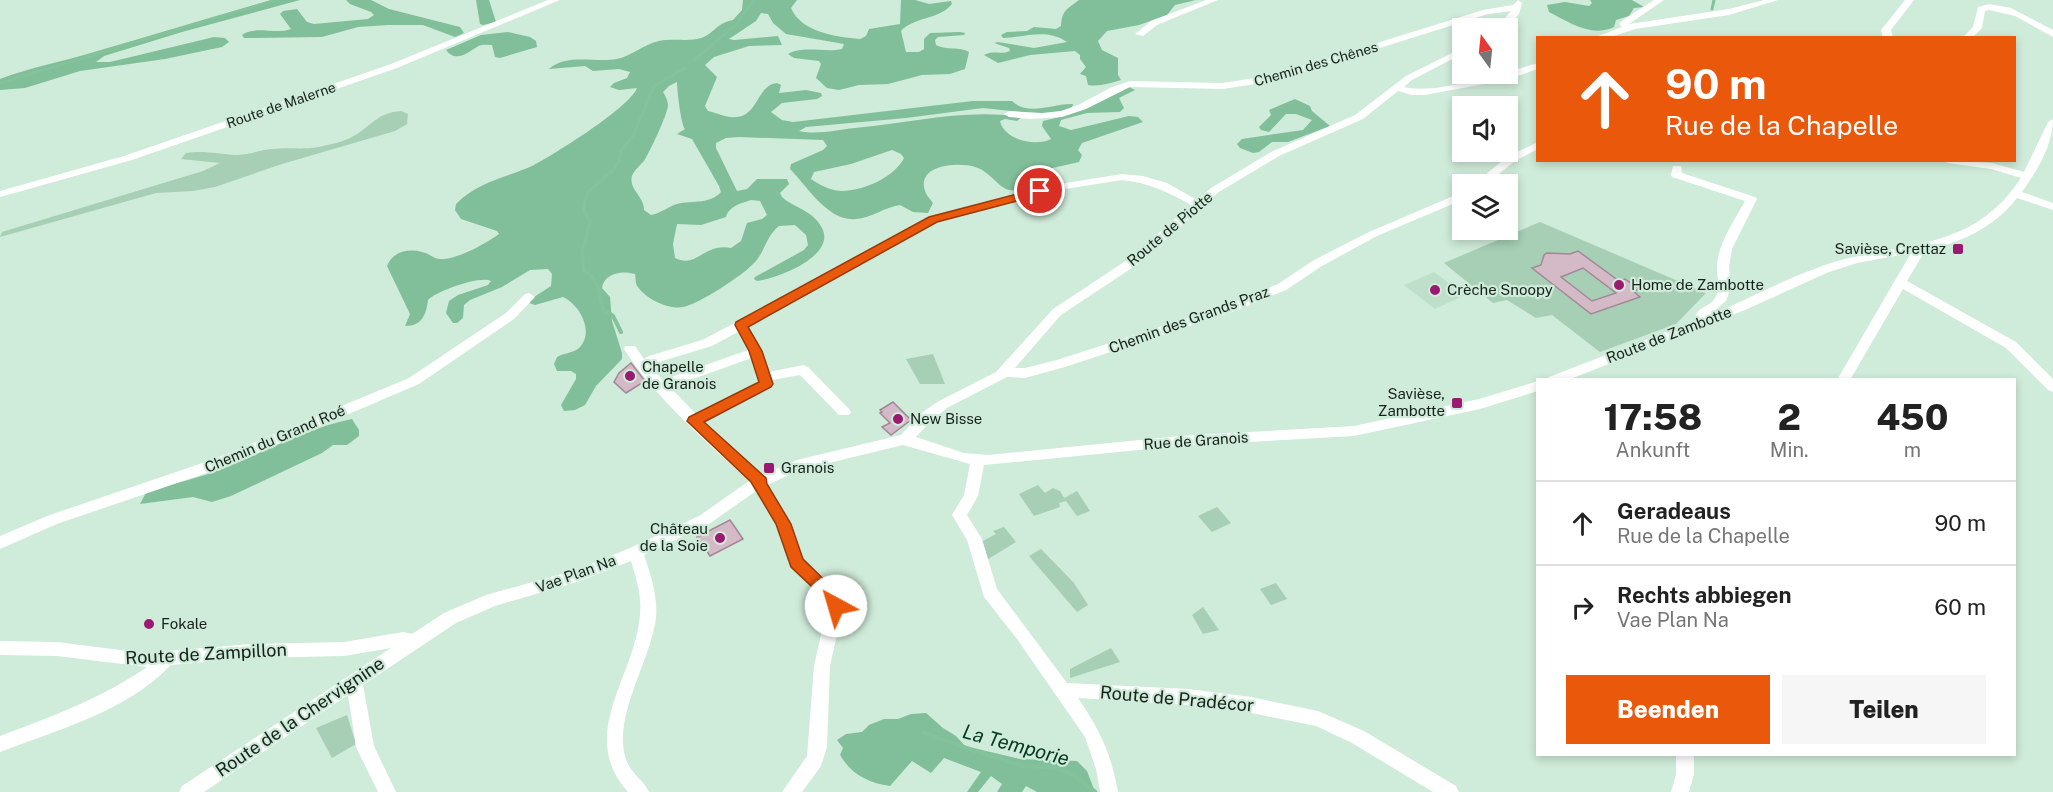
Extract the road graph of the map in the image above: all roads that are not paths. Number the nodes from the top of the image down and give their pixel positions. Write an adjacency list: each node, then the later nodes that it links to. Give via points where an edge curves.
1 (556, 0): 27 (street, Route de Malerne, via 394,66 128,158)
2 (1214, 0): 11 (street, via 1154,23)
3 (1660, 0): 10 (street, via 1624,24)
4 (1774, 0): 10 (street, via 1729,12)
5 (1910, 0): 15 (street, via 1886,30)
6 (2015, 0): 8 (street)
7 (1517, 4): 9 (street); 20 (street, Chemin des Chênes, via 1275,78 1245,84 1130,84 1068,114 1035,118)
8 (2007, 10): 12 (street); 16 (street, via 1992,6 1981,9 1977,28)
9 (1508, 18)
10 (1631, 27): 13 (street); 14 (street, via 1642,32)
11 (1140, 34)
12 (2053, 34)
13 (1603, 36)
14 (1640, 36)
15 (1888, 36)
16 (1968, 36)
17 (1452, 56): 19 (street, Route de Piotte)
18 (1536, 67): 19 (street, via 1425,92)
19 (1397, 88): 30 (street, Route de Piotte, via 1359,117 1275,154)
20 (1009, 114)
21 (2053, 122): 26 (street, Route de Zambotte)
22 (1536, 146): 25 (street)
23 (1963, 162): 26 (street)
24 (1677, 168): 35 (street, via 1676,175 1751,199 1726,249 1725,287 1720,300 1702,313)
25 (1492, 174)
26 (2026, 176): 28 (street, Route de Zambotte)
27 (0, 194)
28 (2016, 194): 31 (street); 32 (street, Route de Zambotte, via 1990,220 1968,233)
29 (1452, 200): 40 (street, Chemin des Grands Praz, via 1373,234 1282,286 1231,308 1067,362 1031,372)
30 (1198, 205): 36 (street, via 1163,185 1122,177 983,205 933,219); 40 (street, Route de Piotte, via 1133,262 1057,312)
31 (2053, 207)
32 (1921, 247): 33 (street); 35 (street, Route de Zambotte, via 1837,265)
33 (1900, 282): 43 (street); 46 (street, via 2012,345)
34 (529, 297): 52 (street, Chemin du Grand Roé, via 510,316 414,381 212,466 52,520)
35 (1700, 323): 42 (street, Route de Zambotte)
36 (741, 325): 38 (street); 39 (street, via 707,343 654,358)
37 (630, 349): 39 (street)
38 (756, 351): 41 (street); 44 (street)
39 (643, 366): 44 (street)
40 (1004, 372): 49 (street, Route de Piotte, via 942,405)
41 (765, 377): 47 (street, via 803,370); 48 (street, via 764,386)
42 (1559, 378)
43 (1844, 378)
44 (662, 385): 48 (street)
45 (1536, 387): 50 (street, Rue de Granois, via 1488,403 1354,430)
46 (2053, 387)
47 (844, 412)
48 (694, 421): 51 (street)
49 (905, 440): 50 (street, Rue de Granois); 51 (street, Vae Plan Na, via 797,465)
50 (978, 460): 58 (street, via 971,496 959,515 972,535 990,592)
51 (759, 482): 53 (street, Vae Plan Na, via 704,520); 64 (street, via 784,524 798,564 836,603 822,666 815,760)
52 (0, 543)
53 (635, 552): 54 (street, Vae Plan Na, via 563,581 475,606); 63 (street, via 643,574 649,615 615,744 621,768)
54 (412, 641): 56 (street, Route de Zampillon, via 403,639 344,649 250,651); 57 (street, Route de la Chervignine)
55 (0, 648): 56 (street, Route de Zampillon)
56 (166, 659): 59 (street, via 131,687 68,719)
57 (354, 681): 61 (street, Route de la Chervignine); 62 (street, via 365,747)
58 (1064, 690): 65 (street, via 1092,733); 66 (street, Route de Pradécor, via 1188,697 1318,719 1367,742)
59 (0, 744)
60 (1685, 756): 67 (street)
61 (188, 792)
62 (387, 792)
63 (640, 792)
64 (791, 792)
65 (1109, 792)
66 (1450, 792)
67 (1680, 792)

